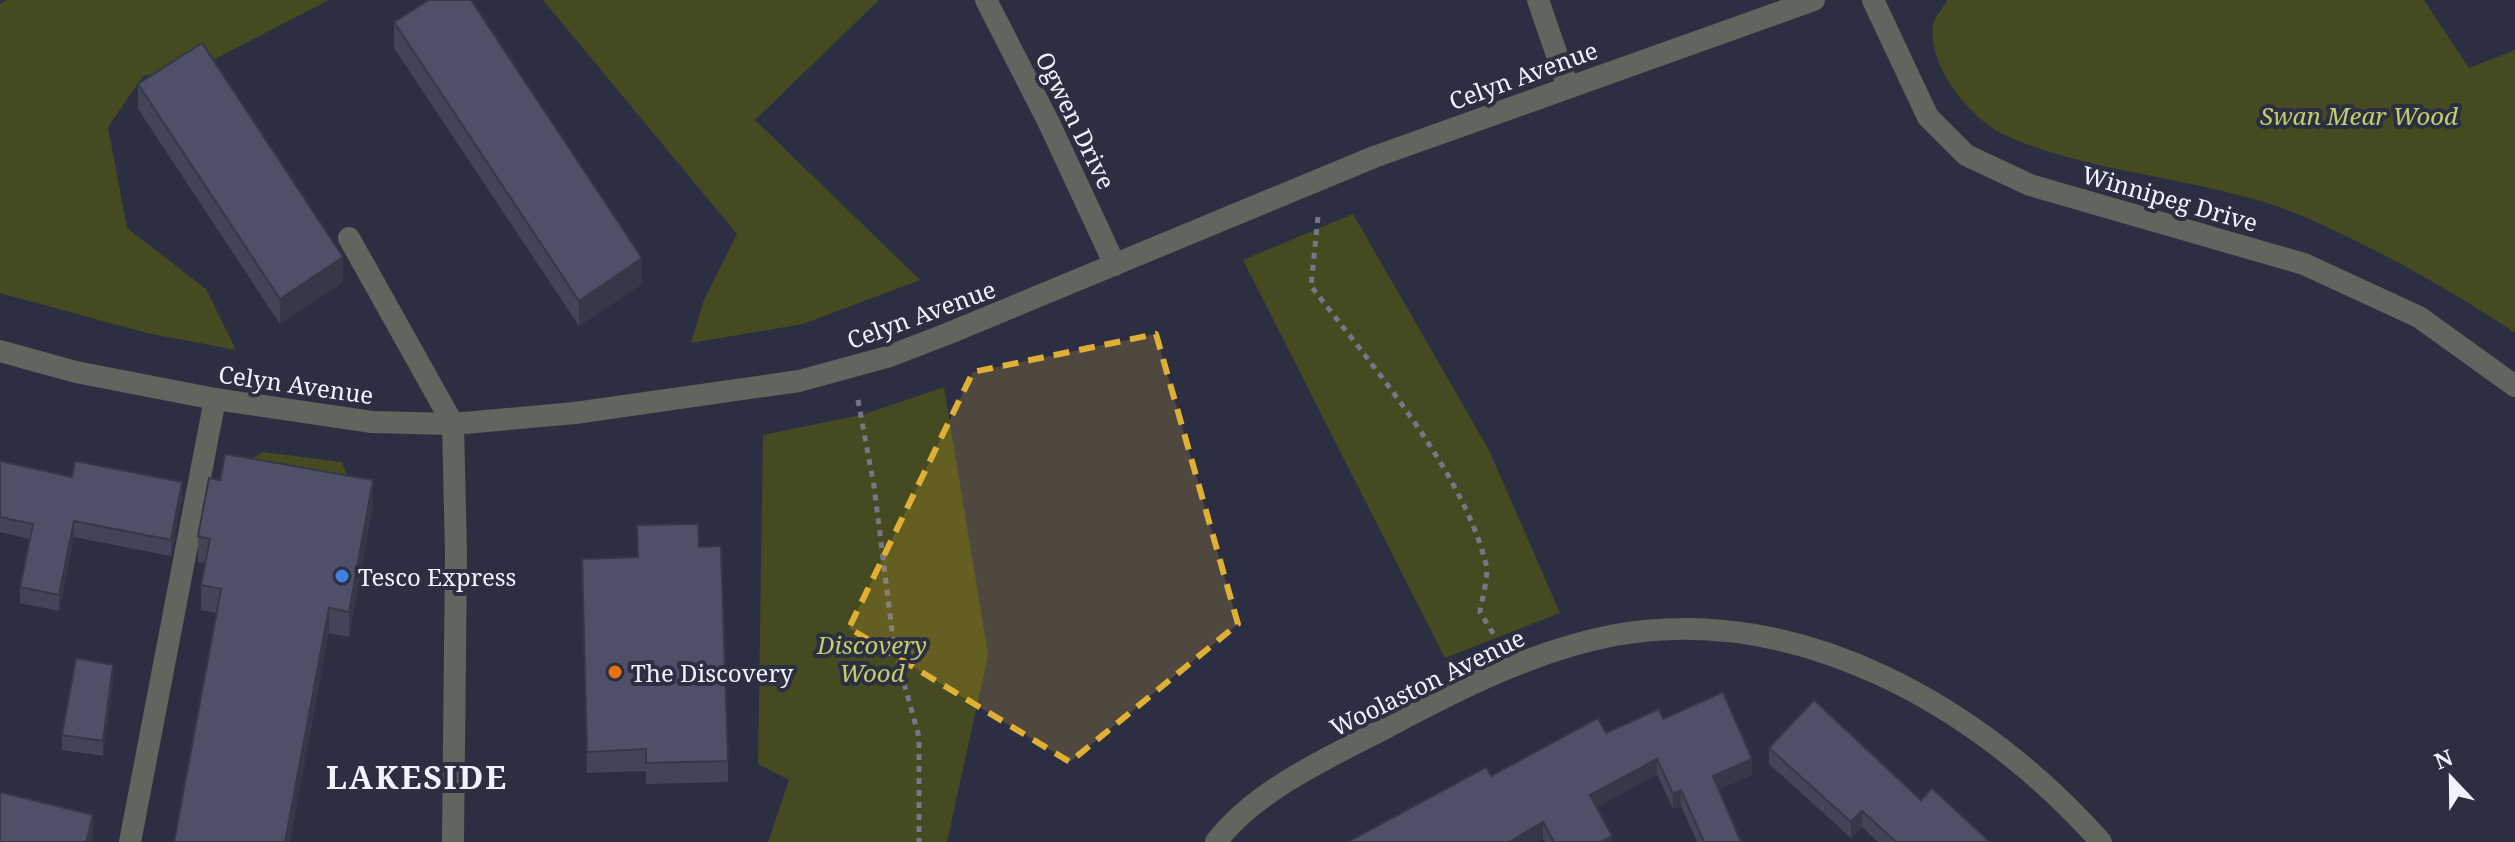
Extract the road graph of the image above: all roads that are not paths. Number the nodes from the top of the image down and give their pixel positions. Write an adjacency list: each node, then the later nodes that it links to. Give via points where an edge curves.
1 (986, 0): 7 (street, Ogwen Drive)
2 (1538, 0): 5 (street)
3 (1814, 0): 5 (street, Celyn Avenue)
4 (1873, 0): 9 (street, Winnipeg Drive, via 1928,117 1966,155 2030,185 2304,264 2419,317)
5 (1568, 87): 7 (street, Celyn Avenue, via 1374,157)
6 (349, 238): 11 (street)
7 (1115, 265): 11 (street, Celyn Avenue, via 947,334 799,381 680,400)
8 (0, 351): 10 (street, Celyn Avenue)
9 (2515, 386)
10 (215, 399): 11 (street, Celyn Avenue, via 372,422); 12 (street)
11 (453, 424): 13 (street)
12 (130, 842)
13 (453, 842)
14 (1216, 842): 15 (street, Woolaston Avenue, via 1286,784 1428,705 1513,666 1586,642 1670,630 1777,638 1882,675 1988,740)
15 (2101, 842)

